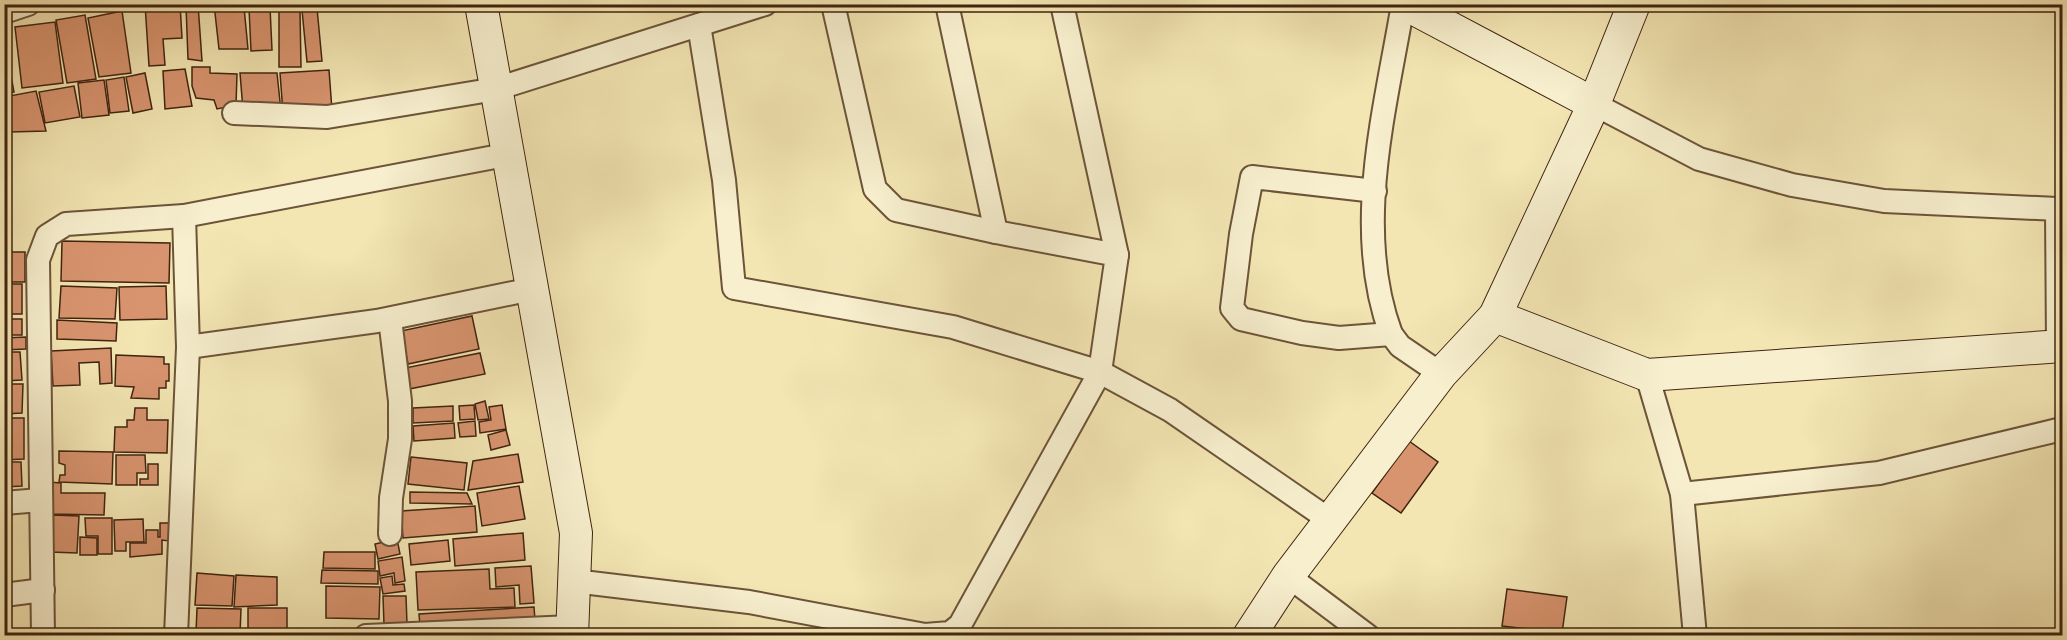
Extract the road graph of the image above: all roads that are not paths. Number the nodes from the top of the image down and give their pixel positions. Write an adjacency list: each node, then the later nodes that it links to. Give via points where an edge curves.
1 (28, 4): 9 (street)
2 (481, 4): 11 (street)
3 (765, 4): 10 (street)
4 (833, 4): 17 (street, via 875,189 896,210)
5 (947, 4): 17 (street)
6 (1062, 4): 18 (street)
7 (1404, 4): 12 (street); 15 (street, via 1378,152)
8 (1634, 4): 12 (street)
9 (4, 12)
10 (699, 25): 11 (street); 25 (street, via 724,180 734,288 953,327)
11 (496, 89): 13 (street, via 327,117); 14 (street)
12 (1594, 104): 20 (street); 23 (street, via 1699,159 1792,185 1884,201 2056,209)
13 (234, 113)
14 (510, 154): 16 (street); 19 (street)
15 (1375, 191): 22 (street, via 1372,243); 22 (street, via 1252,177 1236,265 1233,308 1241,319 1302,333 1339,338)
16 (184, 216): 24 (street); 30 (street, via 66,224 47,236 38,260)
17 (996, 232): 18 (street)
18 (1117, 255): 25 (street)
19 (532, 290): 21 (street); 35 (street, via 576,533)
20 (1495, 316): 26 (street); 27 (street)
21 (390, 319): 24 (street); 33 (street, via 400,401)
22 (1391, 334): 26 (street, via 1400,346)
23 (2060, 346): 27 (street)
24 (188, 347): 40 (street)
25 (1100, 372): 32 (street, via 1170,410); 35 (street, via 960,625 950,633 925,635 749,602)
26 (1441, 374): 32 (street)
27 (1647, 375): 29 (street)
28 (2062, 429): 29 (street, via 1879,473)
29 (1682, 494): 44 (street)
30 (40, 500): 31 (street); 36 (street)
31 (4, 503)
32 (1331, 521): 34 (street)
33 (390, 534)
34 (1288, 576): 42 (street); 43 (street)
35 (574, 581): 38 (street)
36 (43, 590): 37 (street); 39 (street)
37 (4, 595)
38 (572, 631): 41 (street)
39 (43, 636)
40 (176, 636)
41 (366, 636)
42 (1249, 636)
43 (1368, 636)
44 (1695, 636)

